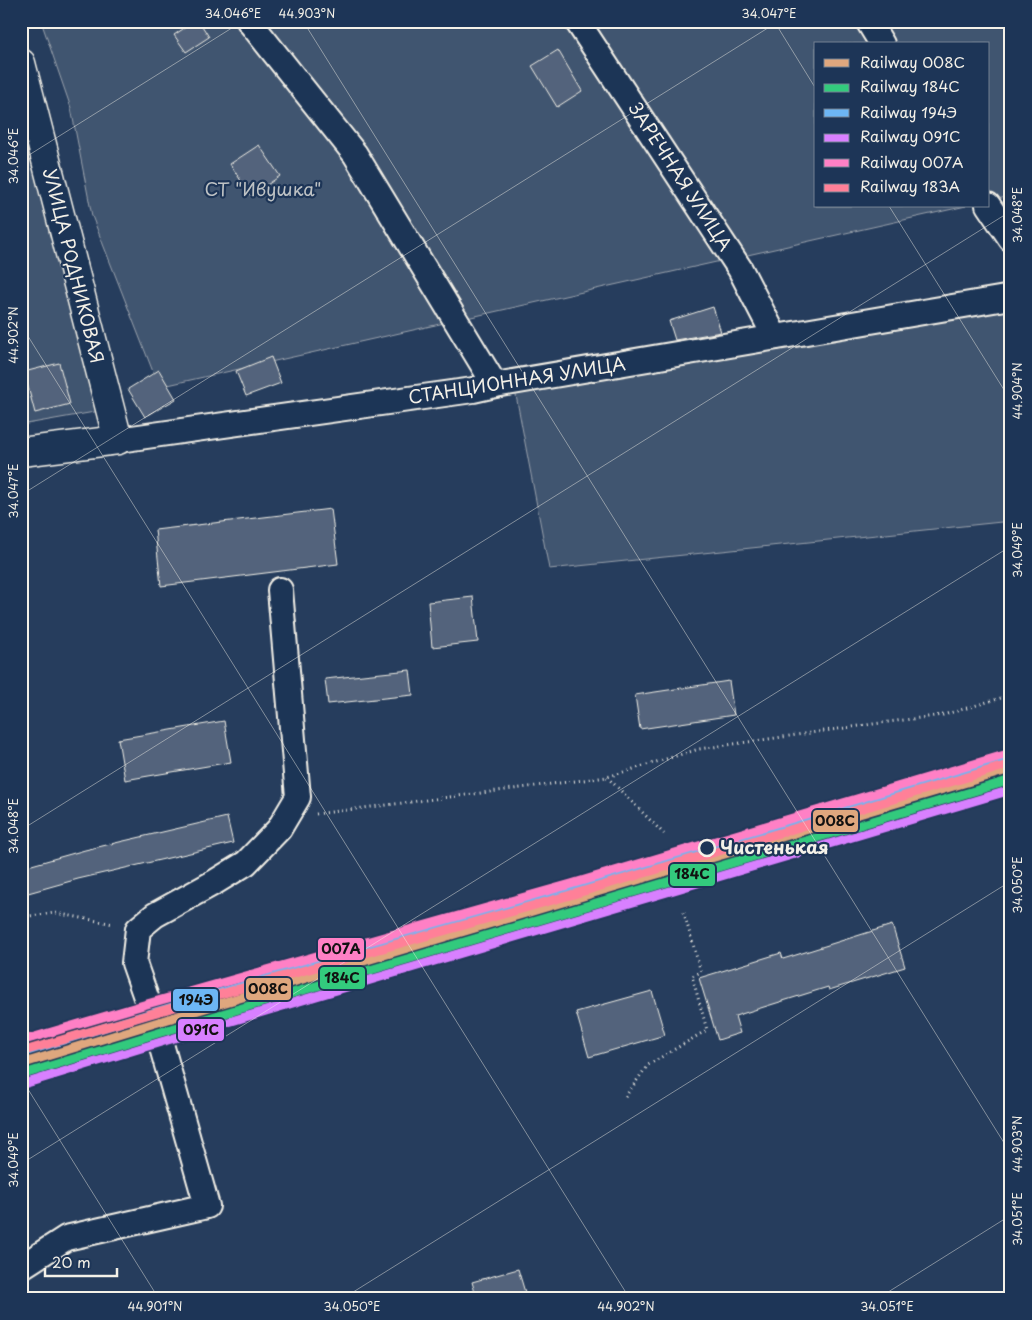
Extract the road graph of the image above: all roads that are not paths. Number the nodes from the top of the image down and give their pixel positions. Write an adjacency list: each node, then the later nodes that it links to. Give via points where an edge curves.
1 (250, 21): 10 (street, via 356,154)
2 (578, 21): 9 (street, ЗАРЕЧНАЯ УЛИЦА, via 740,269)
3 (868, 21): 4 (street)
4 (881, 42)
5 (21, 62): 11 (street, УЛИЦА РОДНИКОВАЯ)
6 (990, 208): 7 (street)
7 (1011, 239)
8 (1011, 298): 9 (street, СТАНЦИОННАЯ УЛИЦА)
9 (775, 337): 10 (street, СТАНЦИОННАЯ УЛИЦА)
10 (495, 385): 11 (street, СТАНЦИОННАЯ УЛИЦА)
11 (118, 440): 12 (street, СТАНЦИОННАЯ УЛИЦА)
12 (21, 452)
13 (280, 590): 14 (street, via 298,797 279,829 246,863 155,915 138,929 134,963 155,1023 207,1206 66,1238)
14 (21, 1267)

